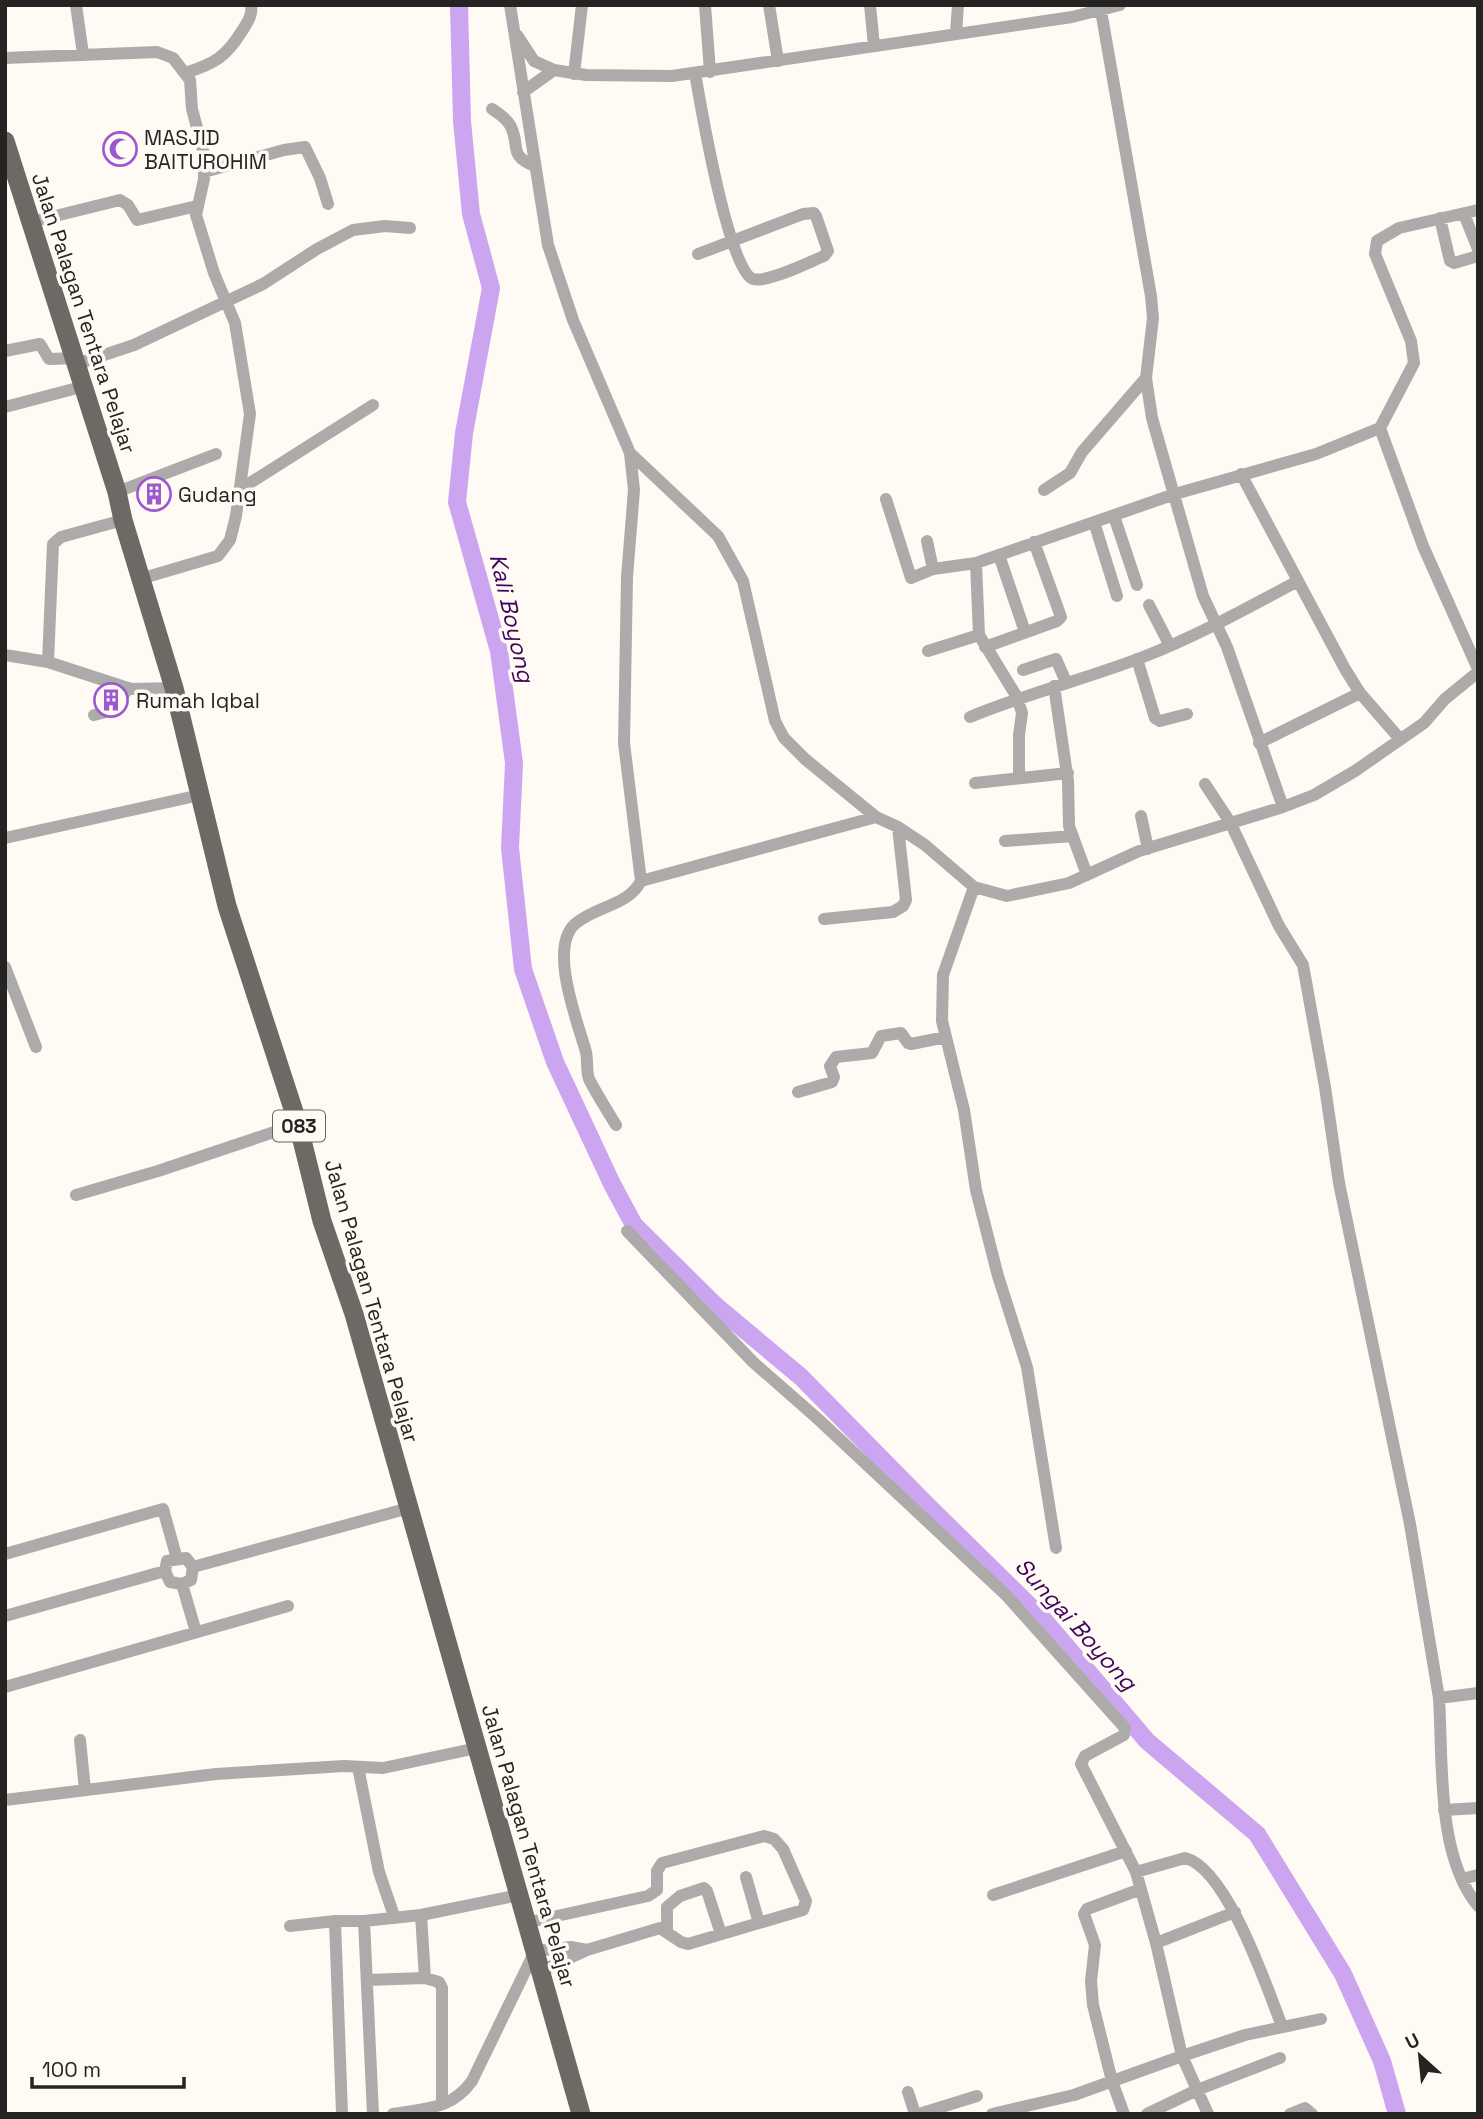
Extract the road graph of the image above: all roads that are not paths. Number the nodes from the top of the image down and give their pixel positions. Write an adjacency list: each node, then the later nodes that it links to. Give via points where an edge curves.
1 (76, 5): 14 (street)
2 (251, 5): 19 (street, via 248,22 232,48 211,64)
3 (510, 5): 11 (street)
4 (582, 5): 21 (street)
5 (705, 5): 18 (street)
6 (769, 5): 16 (street)
7 (870, 5): 13 (street)
8 (958, 5): 12 (street)
9 (1120, 5): 10 (street)
10 (1101, 8): 12 (street, via 1072,17); 41 (street, via 1152,307)
11 (513, 29): 17 (street, via 534,61); 22 (street)
12 (956, 33): 13 (street)
13 (874, 46): 16 (street)
14 (83, 54): 15 (street); 19 (street, via 157,52 173,58)
15 (5, 58)
16 (778, 61): 18 (street)
17 (554, 70): 21 (street); 22 (street)
18 (710, 72): 20 (street)
19 (185, 73): 26 (street, via 190,80)
20 (695, 73): 21 (street); 34 (street, via 708,152)
21 (574, 74)
22 (523, 92): 25 (street)
23 (492, 109): 25 (street, via 510,125 522,162)
24 (5, 141): 32 (main road, Jalan Palagan Tentara Pelajar / 083)
25 (535, 166): 46 (street, via 548,245 573,320)
26 (204, 172): 27 (street, via 305,147); 28 (street)
27 (328, 204)
28 (197, 206): 32 (street, via 137,220 120,200); 38 (street, via 200,233)
29 (1478, 210): 30 (street)
30 (1464, 214): 31 (street); 35 (street)
31 (1440, 218): 37 (street, via 1450,261); 45 (street, via 1399,228 1377,241 1375,254 1411,341 1414,363)
32 (31, 222): 40 (main road, Jalan Palagan Tentara Pelajar / 083)
33 (410, 229): 38 (street, via 353,230)
34 (732, 241): 34 (street, via 814,213 828,251 765,279 753,279 747,276); 36 (street)
35 (1478, 249)
36 (698, 254)
37 (1478, 256)
38 (227, 301): 40 (street, via 134,345); 49 (street, via 250,414)
39 (5, 351): 40 (street, via 40,344 49,359)
40 (76, 361): 42 (main road, Jalan Palagan Tentara Pelajar / 083)
41 (1146, 377): 50 (street, via 1082,452 1070,473); 52 (street, via 1152,418)
42 (85, 386): 44 (street); 51 (main road, Jalan Palagan Tentara Pelajar / 083)
43 (373, 405): 49 (street)
44 (5, 407)
45 (1380, 428): 48 (street, via 1316,454); 76 (street, via 1423,546)
46 (630, 453): 94 (street, via 718,536 743,580 775,721 784,738); 102 (street, via 634,490 627,577 624,743)
47 (216, 454): 51 (street)
48 (1241, 474): 52 (street); 63 (street)
49 (239, 490): 62 (street, via 230,540 218,556)
50 (1044, 490)
51 (117, 492): 55 (main road, Jalan Palagan Tentara Pelajar / 083)
52 (1175, 494): 54 (street); 67 (street, via 1203,596)
53 (886, 499): 61 (street, via 911,578)
54 (1114, 516): 56 (street); 64 (street)
55 (123, 520): 62 (main road, Jalan Palagan Tentara Pelajar / 083); 74 (street, via 61,537 52,544)
56 (1094, 522): 58 (street); 65 (street)
57 (927, 541): 61 (street)
58 (1034, 542): 59 (street); 68 (street, via 1062,615)
59 (999, 555): 60 (street); 68 (street)
60 (976, 564): 61 (street); 69 (street)
61 (933, 569)
62 (140, 579): 79 (main road, Jalan Palagan Tentara Pelajar / 083)
63 (1298, 580): 67 (street); 80 (street)
64 (1136, 585)
65 (1117, 596)
66 (1149, 605): 70 (street)
67 (1216, 625): 70 (street); 86 (street)
68 (1025, 632): 69 (street)
69 (982, 641): 71 (street); 81 (street)
70 (1170, 646): 73 (street)
71 (928, 651)
72 (5, 655): 74 (street)
73 (1137, 659): 77 (street); 82 (street, via 1155,718 1160,721)
74 (48, 662): 78 (street)
75 (1023, 670): 77 (street, via 1056,659)
76 (1478, 671): 85 (street, via 1424,723)
77 (1060, 684): 81 (street); 87 (street)
78 (130, 688): 79 (street); 83 (street, via 110,711)
79 (174, 688): 91 (main road, Jalan Palagan Tentara Pelajar / 083)
80 (1360, 693): 85 (street); 86 (street)
81 (1017, 697): 84 (street); 88 (street, via 1022,713)
82 (1187, 714)
83 (94, 715)
84 (970, 717)
85 (1400, 739): 92 (street, via 1314,795)
86 (1259, 743): 92 (street)
87 (1068, 773): 88 (street); 97 (street)
88 (1019, 777): 89 (street)
89 (975, 783)
90 (1205, 784): 95 (street)
91 (200, 795): 98 (street); 109 (main road, Jalan Palagan Tentara Pelajar / 083, via 227,906)
92 (1283, 807): 95 (street)
93 (1141, 816): 100 (street)
94 (876, 817): 96 (street); 102 (street)
95 (1230, 822): 100 (street); 125 (street, via 1279,926 1303,965 1339,1183 1410,1524)
96 (898, 827): 103 (street); 104 (street, via 903,906 892,912)
97 (1073, 836): 99 (street); 101 (street)
98 (5, 838)
99 (1004, 841)
100 (1148, 849): 101 (street)
101 (1087, 874): 103 (street, via 1069,883 1007,896)
102 (641, 881): 110 (street, via 635,892 585,917 565,937 569,998 587,1055 588,1076)
103 (974, 887): 106 (street, via 943,975)
104 (824, 919)
105 (5, 967): 107 (street)
106 (946, 1037): 108 (street, via 911,1044 901,1033 881,1036 872,1053 836,1057 830,1066 832,1082); 114 (street, via 964,1110 976,1189 1027,1367)
107 (36, 1046)
108 (799, 1092)
109 (298, 1125): 111 (street); 113 (main road, Jalan Palagan Tentara Pelajar / 083)
110 (616, 1125)
111 (76, 1195)
112 (627, 1231): 133 (street, via 753,1362 1006,1595 1125,1728 1124,1735 1085,1756 1081,1764)
113 (409, 1507): 117 (street); 127 (main road, Jalan Palagan Tentara Pelajar / 083)
114 (1056, 1548)
115 (5, 1554): 116 (street, via 163,1509)
116 (177, 1559): 117 (street, via 186,1559); 118 (street, via 167,1562)
117 (193, 1567): 119 (street, via 191,1580)
118 (165, 1571): 119 (street, via 170,1582); 121 (street)
119 (182, 1584): 122 (street)
120 (288, 1606): 122 (street)
121 (5, 1616)
122 (195, 1632): 123 (street)
123 (5, 1687)
124 (1478, 1693): 125 (street)
125 (1439, 1698): 132 (street)
126 (80, 1740): 129 (street)
127 (477, 1748): 128 (street, via 383,1768); 139 (main road, Jalan Palagan Tentara Pelajar / 083)
128 (358, 1767): 129 (street, via 216,1774); 144 (street, via 379,1872)
129 (85, 1790): 130 (street)
130 (5, 1800)
131 (1478, 1808): 132 (street)
132 (1444, 1810): 137 (street)
133 (1126, 1852): 134 (street); 140 (street)
134 (1136, 1871): 138 (street); 142 (street, via 1191,1860 1212,1879)
135 (1478, 1875): 137 (street)
136 (746, 1877): 148 (street)
137 (1462, 1879): 141 (street)
138 (1141, 1889): 152 (street); 162 (street, via 1084,1914 1095,1950 1093,2005)
139 (519, 1895): 143 (street); 147 (main road, Jalan Palagan Tentara Pelajar / 083)
140 (993, 1895)
141 (1478, 1906)
142 (1235, 1912): 152 (street); 159 (street)
143 (421, 1915): 144 (street); 156 (street)
144 (394, 1916): 146 (street)
145 (335, 1921): 146 (street); 149 (street); 167 (street)
146 (364, 1921): 157 (street)
147 (525, 1923): 148 (street, via 648,1896 657,1890 662,1863 764,1836 783,1849 806,1906); 154 (main road, Jalan Palagan Tentara Pelajar / 083)
148 (759, 1923): 151 (street)
149 (290, 1927)
150 (667, 1931): 151 (street, via 688,1944); 151 (street, via 667,1907 680,1896 704,1888); 153 (street, via 660,1928)
151 (721, 1934)
152 (1156, 1943): 160 (street)
153 (587, 1950): 154 (street); 155 (street)
154 (535, 1951): 155 (main road, Jalan Palagan Tentara Pelajar / 083); 166 (street, via 471,2081 456,2099)
155 (541, 1971): 170 (main road, Jalan Palagan Tentara Pelajar / 083)
156 (425, 1978): 157 (street); 166 (street, via 433,1978 442,1988)
157 (367, 1980): 168 (street)
158 (1321, 2019): 159 (street)
159 (1282, 2026): 160 (street)
160 (1182, 2056): 162 (street); 163 (street)
161 (1280, 2058): 163 (street)
162 (1112, 2081): 172 (street, via 1051,2102); 173 (street)
163 (1197, 2090): 174 (street); 175 (street)
164 (908, 2092): 171 (street)
165 (977, 2096): 171 (street)
166 (442, 2104): 169 (street)
167 (342, 2114)
168 (373, 2114)
169 (393, 2114)
170 (581, 2114)
171 (917, 2114)
172 (992, 2114)
173 (1124, 2114)
174 (1147, 2114)
175 (1208, 2114)
176 (1290, 2114): 177 (street, via 1305,2108)
177 (1312, 2114)

